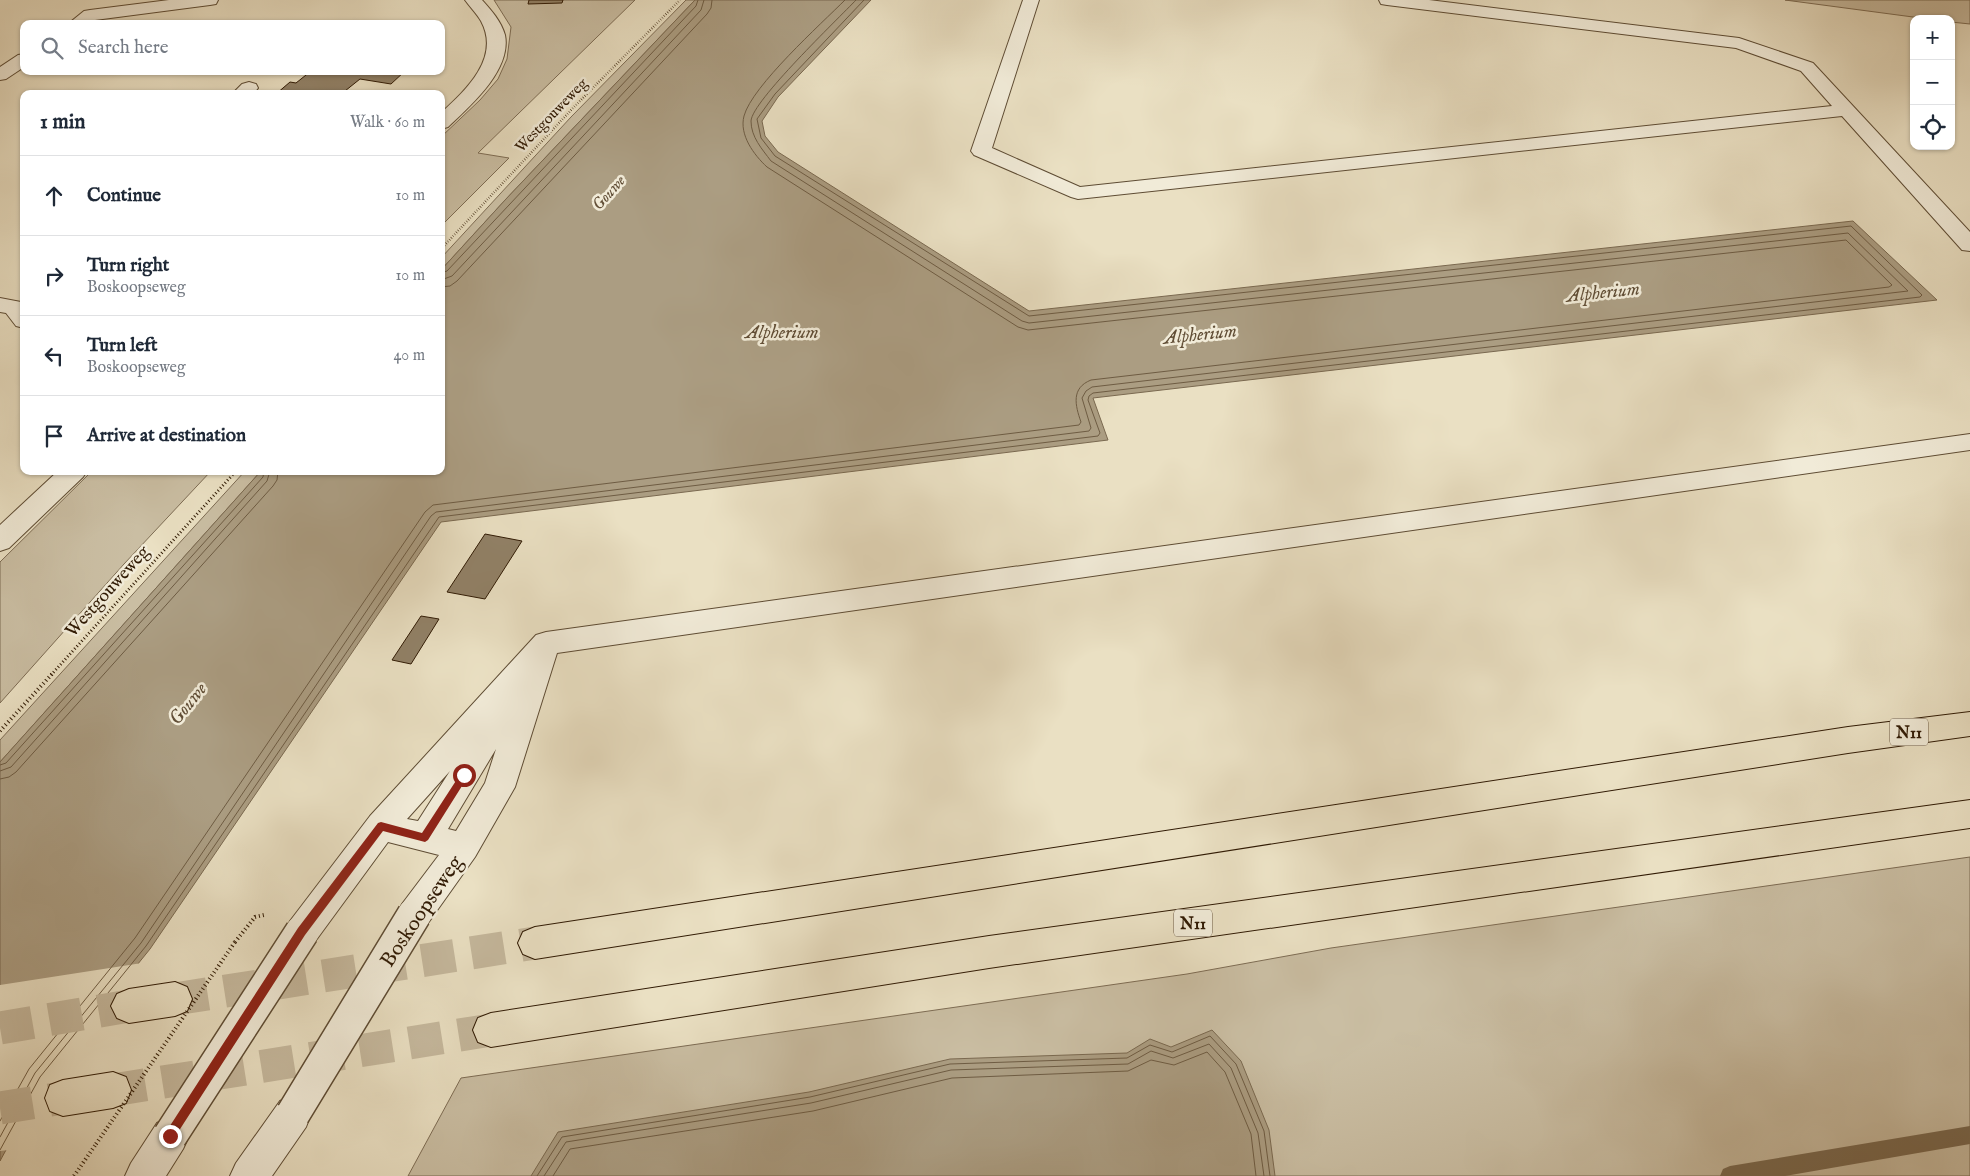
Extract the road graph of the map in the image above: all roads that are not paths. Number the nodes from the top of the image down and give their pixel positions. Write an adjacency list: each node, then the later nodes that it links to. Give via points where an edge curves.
1 (210, 0): 5 (street, via 90,15)
2 (473, 0): 9 (street, via 490,21 496,37 494,55 486,75)
3 (1032, 0): 8 (street, via 980,151 1078,193)
4 (1387, 0): 8 (street, via 1739,43 1807,67)
5 (83, 20)
6 (20, 62): 7 (street)
7 (0, 75)
8 (1845, 110): 10 (street)
9 (445, 119)
10 (1970, 245)
11 (0, 305): 12 (street, via 13,307)
12 (20, 317)
13 (1970, 442): 16 (street)
14 (70, 475): 15 (street)
15 (0, 542)
16 (546, 643): 19 (street); 20 (street); 21 (street, via 499,787)
17 (1970, 724): 22 (highway, N11, via 1838,741)
18 (1970, 814): 25 (highway, N11, via 989,952)
19 (381, 826): 20 (street, Boskoopseweg); 28 (street, bridge, via 302,932)
20 (425, 838): 21 (street, Boskoopseweg)
21 (464, 847): 29 (street, Boskoopseweg, bridge, via 414,916 293,1114)
22 (535, 942)
23 (175, 999): 24 (highway)
24 (129, 1006)
25 (491, 1030)
26 (113, 1090): 27 (highway)
27 (63, 1098)
28 (144, 1176)
29 (249, 1176)

